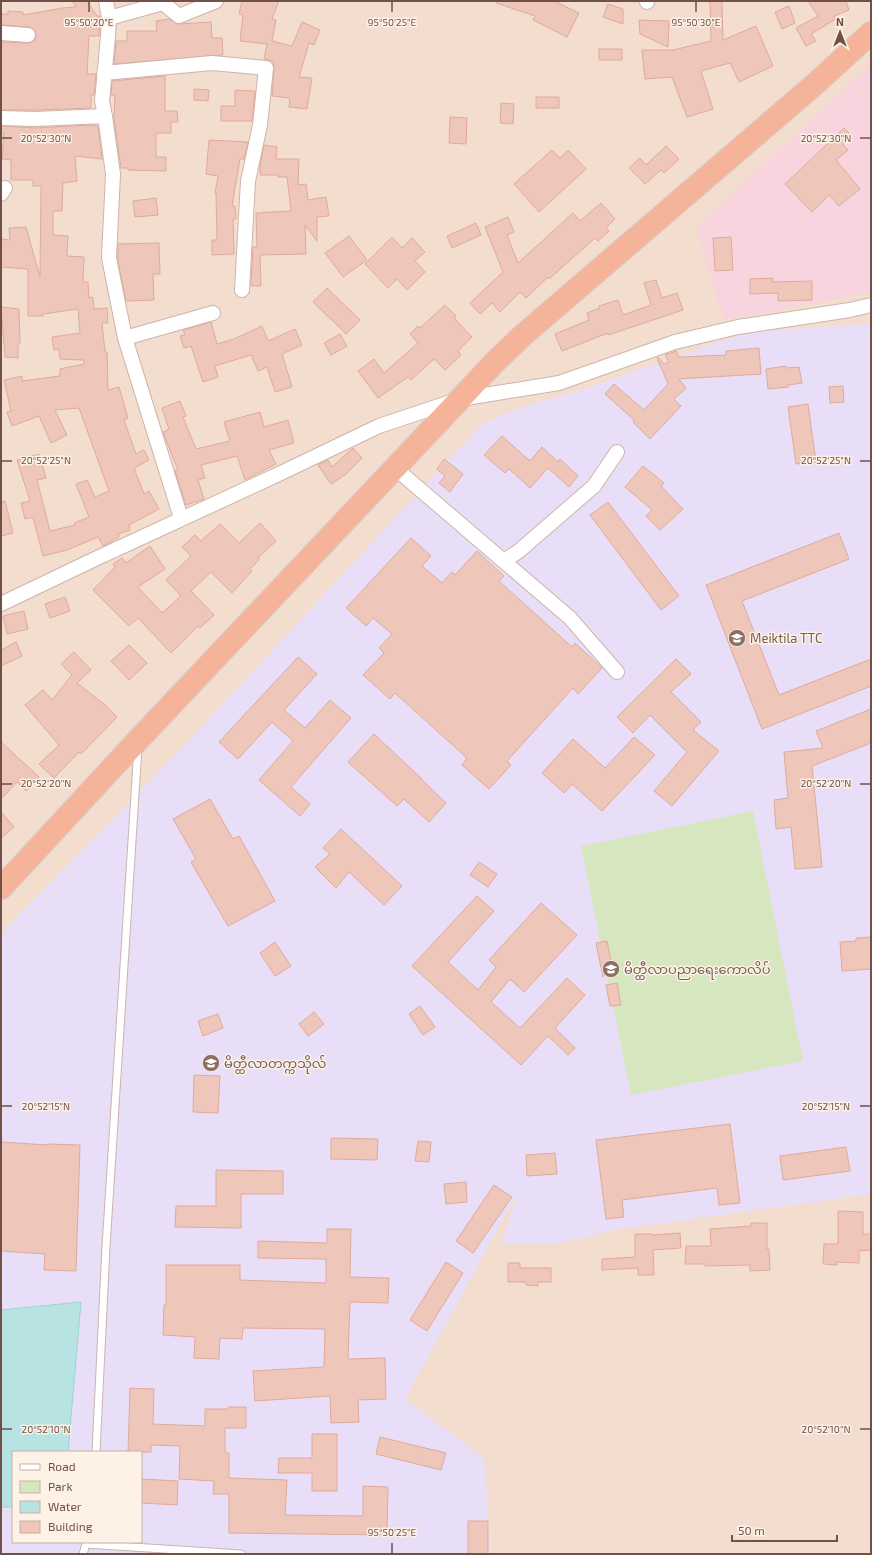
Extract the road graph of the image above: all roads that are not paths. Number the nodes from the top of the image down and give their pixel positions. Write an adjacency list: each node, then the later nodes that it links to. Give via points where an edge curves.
1 (106, 1): 3 (street)
2 (216, 1): 3 (street, via 179,16 163,3)
3 (109, 18): 7 (street)
4 (1, 33): 6 (street)
5 (871, 33): 14 (highway, via 522,336)
6 (28, 35)
7 (104, 73): 8 (street, via 102,101); 10 (street, via 212,63 266,68 260,125 248,182)
8 (105, 116): 9 (street); 13 (street, via 113,174 109,258)
9 (1, 118)
10 (242, 290)
11 (871, 305): 14 (street, via 703,335 675,342 559,383)
12 (213, 313): 13 (street)
13 (126, 338): 17 (street)
14 (460, 399): 16 (highway); 17 (street, via 379,426)
15 (617, 452): 18 (street, via 594,486)
16 (395, 468): 18 (street); 21 (highway)
17 (181, 518): 19 (street)
18 (504, 561): 20 (street, via 570,618)
19 (1, 604)
20 (617, 672)
21 (139, 739): 22 (highway); 23 (lane, via 106,1247)
22 (1, 888)
23 (96, 1451)
24 (86, 1543): 25 (lane); 26 (lane)
25 (83, 1554)
26 (241, 1554)

